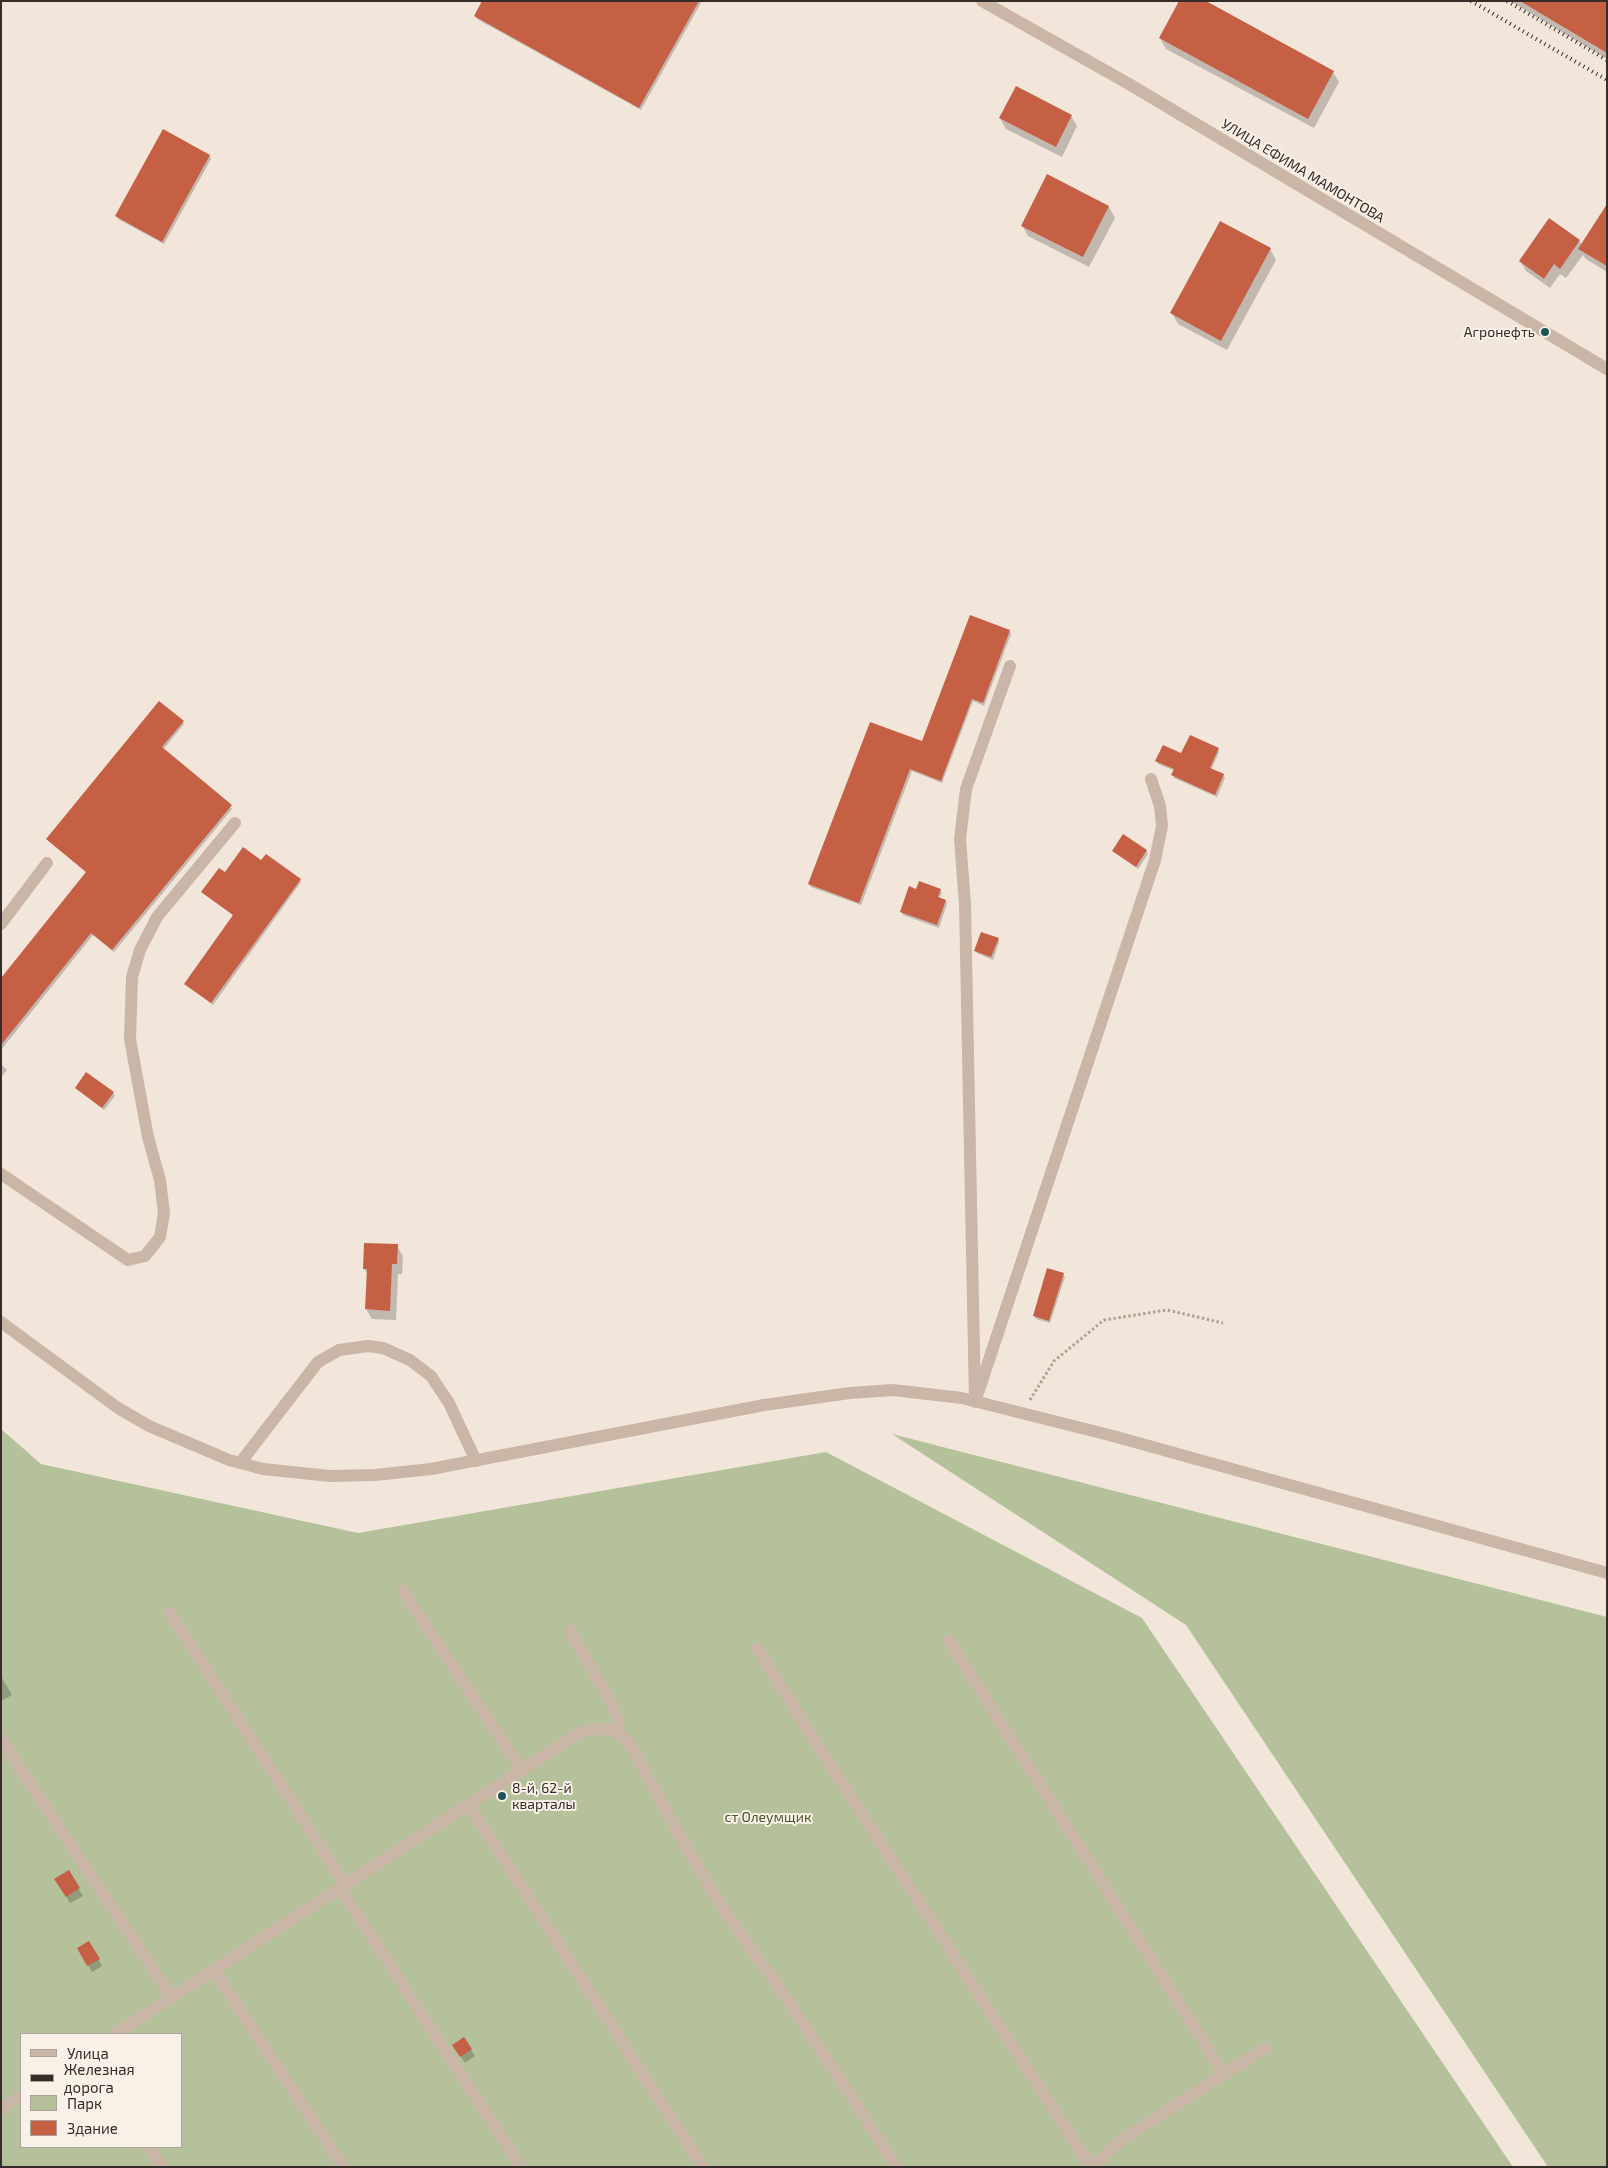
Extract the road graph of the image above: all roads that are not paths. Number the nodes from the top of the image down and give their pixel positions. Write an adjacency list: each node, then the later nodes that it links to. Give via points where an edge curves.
1 (982, 1): 2 (street, УЛИЦА ЕФИМА МАМОНТОВА, via 1129,84)
2 (1607, 369)
3 (1010, 666): 10 (street, via 966,789 960,839 965,904)
4 (1151, 779): 10 (street, via 1160,806 1162,826 1155,860)
5 (235, 823): 8 (street, via 157,917 140,950 132,977 130,1039 148,1137 160,1180 164,1213 160,1237 145,1256 128,1260)
6 (47, 863): 7 (street)
7 (1, 924)
8 (1, 1174)
9 (1, 1322): 12 (street, via 118,1408 188,1444)
10 (975, 1402): 11 (street, via 893,1390 850,1393 764,1405); 13 (street, via 1113,1436)
11 (476, 1461): 12 (street, via 375,1475 330,1476 263,1469); 12 (street, via 449,1403 431,1376 410,1360 383,1348 368,1346 339,1350 318,1362)
12 (240, 1463)
13 (1607, 1573)
14 (403, 1591): 21 (street)
15 (170, 1613): 23 (street)
16 (570, 1631): 19 (street, via 612,1704)
17 (949, 1641): 28 (street)
18 (757, 1648): 37 (street, via 828,1763)
19 (618, 1733): 21 (street, via 595,1729 579,1733); 36 (street, via 630,1744 725,1911)
20 (1, 1739): 25 (street)
21 (522, 1771): 22 (street)
22 (469, 1805): 23 (street); 35 (street)
23 (343, 1886): 24 (street); 34 (street)
24 (214, 1970): 25 (street); 33 (street)
25 (171, 1997): 26 (street)
26 (117, 2033)
27 (1265, 2048): 28 (street)
28 (1224, 2074): 37 (street, via 1123,2139)
29 (20, 2097): 30 (street)
30 (1, 2109)
31 (150, 2148): 32 (street)
32 (162, 2167)
33 (343, 2167)
34 (521, 2167)
35 (703, 2167)
36 (897, 2167)
37 (1091, 2167)

